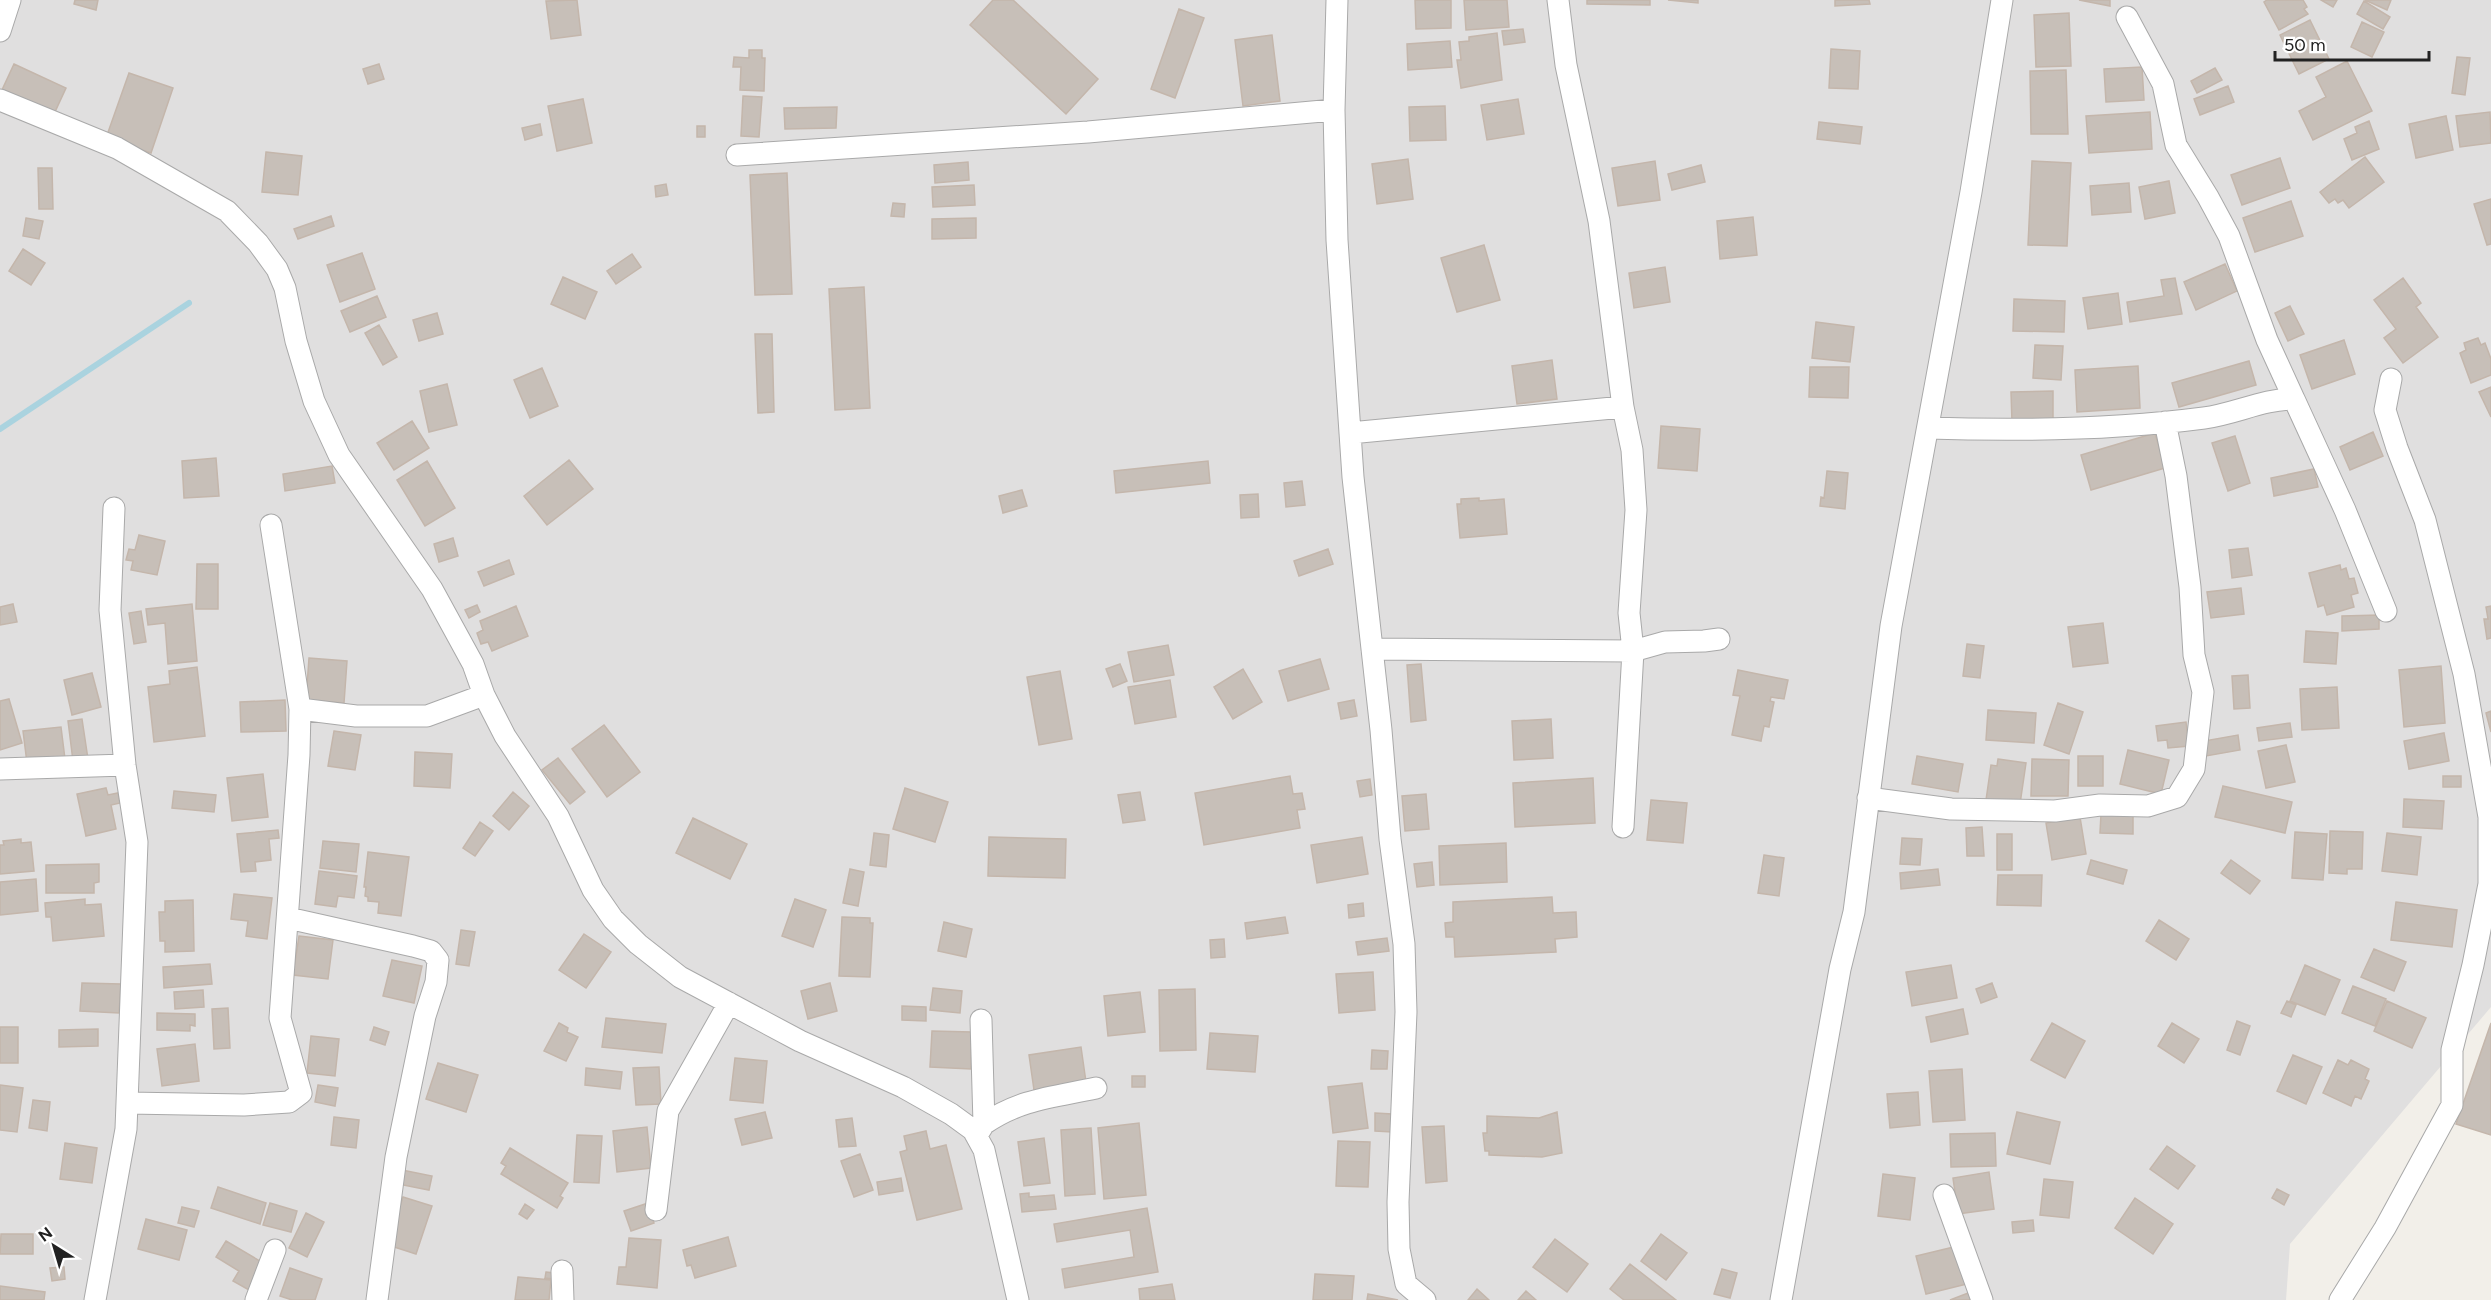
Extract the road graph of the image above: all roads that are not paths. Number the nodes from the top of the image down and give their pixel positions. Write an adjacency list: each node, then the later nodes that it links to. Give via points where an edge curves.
1 (10, 0): 6 (street)
2 (1336, 0): 8 (street)
3 (1558, 0): 12 (street, via 1566,65 1599,221)
4 (2002, 0): 14 (street)
5 (2127, 17): 11 (street, via 2163,84 2175,146 2229,236 2267,340)
6 (0, 31)
7 (0, 100): 22 (street, via 117,148 227,212 258,243 285,288 314,401 339,455 432,589 473,664)
8 (1334, 110): 9 (street); 15 (street, via 1336,240)
9 (737, 155)
10 (2391, 379): 46 (street, via 2385,410 2425,520 2464,674 2489,817 2489,884 2452,1050 2452,1105 2385,1228)
11 (2294, 399): 13 (street, via 2278,399 2207,418); 18 (street)
12 (1623, 406): 15 (street); 21 (street, via 1632,450 1636,510 1629,613)
13 (2165, 422): 14 (street, via 2019,431); 26 (street, via 2190,587 2194,655 2204,692 2194,769 2177,797 2148,806 2100,805 2055,811 1951,809)
14 (1928, 428): 26 (street, via 1891,626)
15 (1350, 433): 20 (street)
16 (114, 507): 24 (street, via 110,610)
17 (271, 525): 23 (street)
18 (2386, 611)
19 (1719, 639): 21 (street, via 1665,642)
20 (1372, 649): 21 (street); 43 (street, via 1404,944 1406,1012 1399,1249 1406,1284)
21 (1633, 651): 27 (street)
22 (484, 695): 23 (street, via 427,717); 29 (street, via 505,736 558,816 593,890 613,919 660,963)
23 (300, 710): 28 (street)
24 (125, 765): 25 (street); 32 (street, via 137,842)
25 (0, 769)
26 (1868, 798): 44 (street, via 1854,912 1840,969)
27 (1623, 827)
28 (288, 918): 32 (street, via 280,1018 302,1093 289,1102 256,1104); 40 (street, via 431,951 438,960 396,1157)
29 (729, 1003): 33 (street, via 903,1087); 35 (street, via 668,1111)
30 (981, 1020): 33 (street)
31 (1096, 1088): 33 (street, via 1017,1104)
32 (128, 1103): 38 (street)
33 (980, 1130): 42 (street)
34 (1944, 1195): 45 (street)
35 (656, 1210)
36 (275, 1250): 39 (street)
37 (562, 1271): 41 (street)
38 (95, 1300)
39 (256, 1300)
40 (377, 1300)
41 (563, 1300)
42 (1018, 1300)
43 (1425, 1300)
44 (1781, 1300)
45 (1982, 1300)
46 (2340, 1300)

